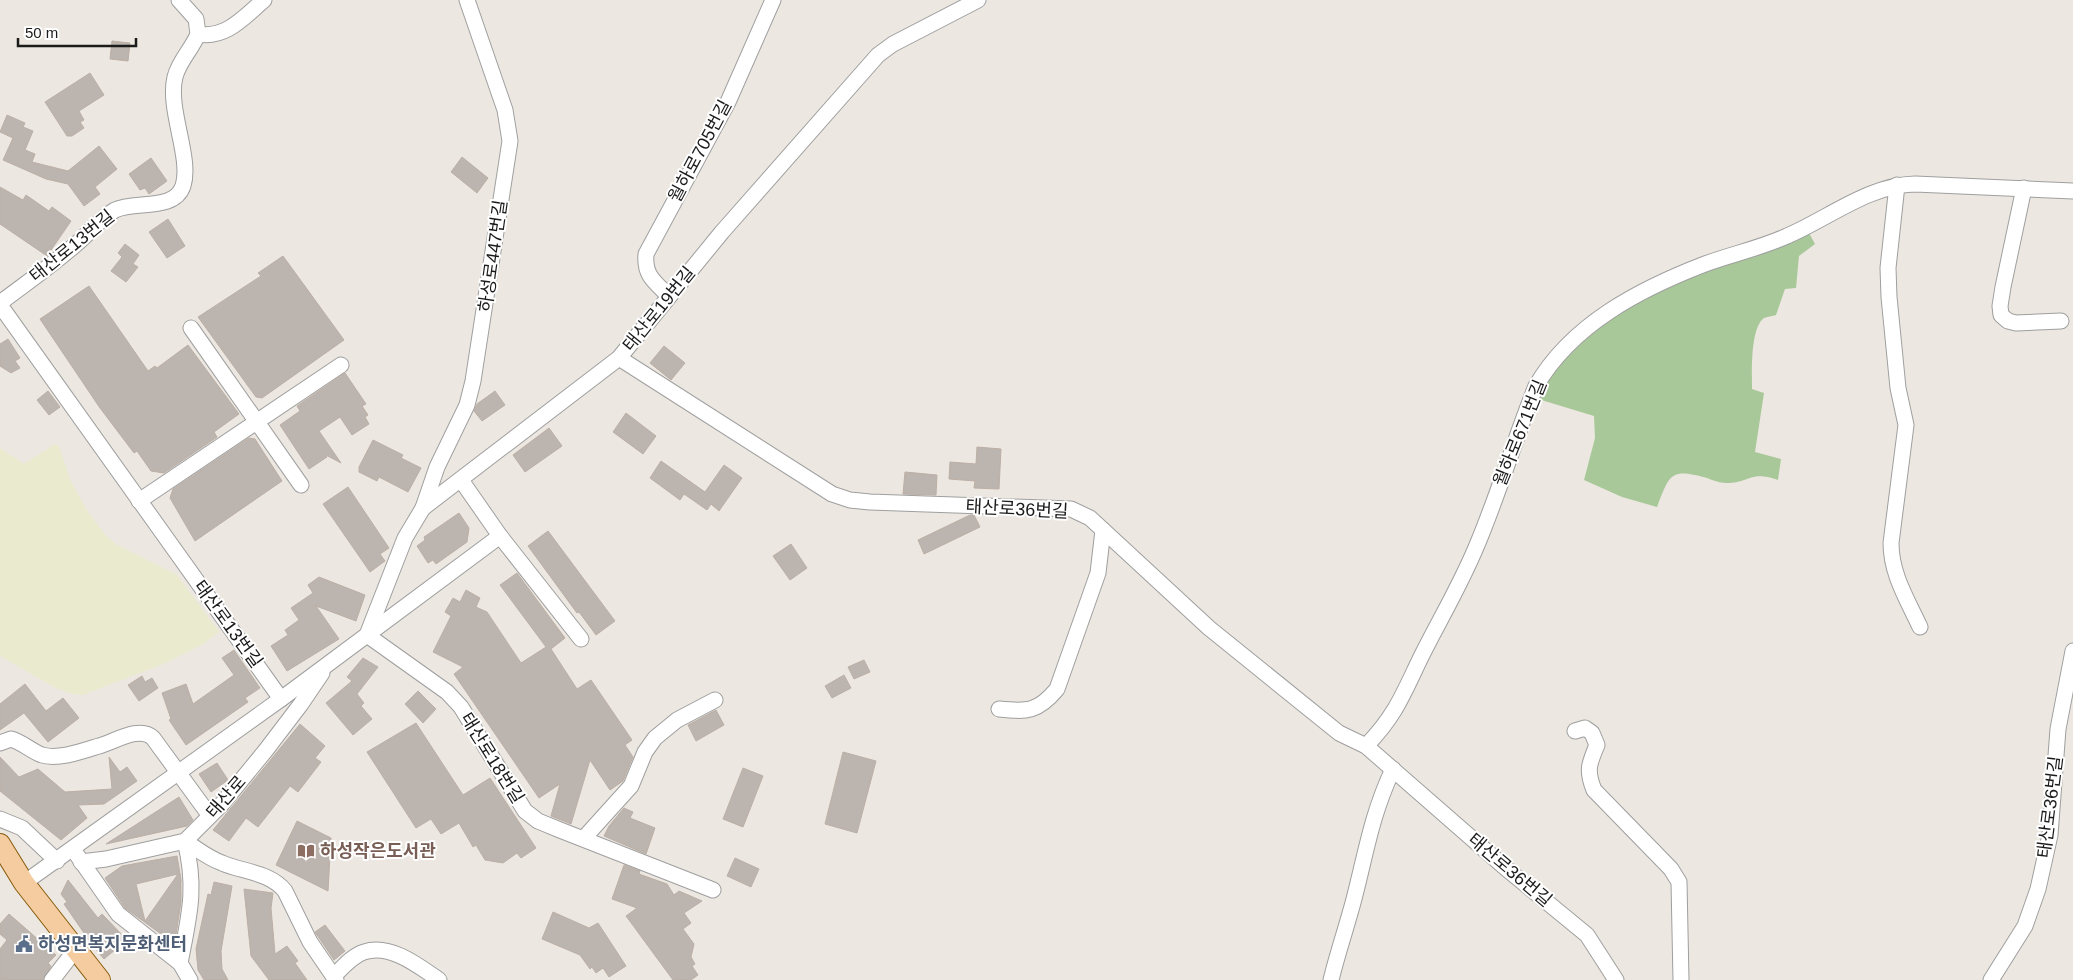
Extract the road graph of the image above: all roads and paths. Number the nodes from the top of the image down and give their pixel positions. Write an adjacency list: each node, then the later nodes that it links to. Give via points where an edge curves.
1 (179, 0): 6 (street, via 196,19)
2 (264, 0): 6 (street, via 221,33 211,36)
3 (467, 0): 21 (street, 하성로447번길, via 504,110 510,141 473,381 464,412 438,466)
4 (773, 0): 10 (street, 월하로705번길, via 728,102 646,254 644,267 649,277)
5 (978, 0): 10 (street, 태산로19번길, via 878,55)
6 (198, 34): 11 (street, 태산로13번길, via 175,77 173,96 184,170 180,192 168,201 124,207 106,215 76,244)
7 (1897, 185): 8 (street, 월하로671번길); 24 (street, via 1888,297 1898,388 1906,425 1891,558); 36 (street, 월하로671번길, via 1878,189 1818,223 1777,241 1671,278 1604,315 1564,348 1548,365 1536,386 1459,587 1397,709)
8 (2024, 188): 9 (street, 월하로671번길); 12 (street, via 2003,287 2001,315 2016,323)
9 (2073, 191)
10 (670, 296): 15 (street, 태산로19번길)
11 (0, 304): 13 (street, 태산로13번길)
12 (2061, 321)
13 (6, 326): 20 (street, 태산로13번길)
14 (191, 328): 17 (street)
15 (619, 358): 18 (street, 태산로19번길); 22 (street, 태산로36번길, via 832,494 870,502 1071,509 1090,518)
16 (341, 365): 17 (street)
17 (257, 422): 19 (street); 20 (street)
18 (461, 480): 21 (street, 태산로19번길); 23 (street)
19 (301, 485)
20 (139, 501): 29 (street, 태산로13번길)
21 (423, 508): 25 (street, 태산로19번길, via 404,538)
22 (1103, 530): 31 (street, via 1098,573 1057,689 1047,702 1035,709 1021,712); 36 (street, 태산로36번길, via 1209,628 1332,728)
23 (500, 536): 25 (street, 태산로); 26 (street)
24 (1920, 627)
25 (367, 635): 28 (street, 태산로); 41 (street, 태산로18번길, via 447,692 461,707 525,811 538,821)
26 (581, 639)
27 (2073, 652): 33 (street)
28 (327, 665): 29 (street, 태산로); 39 (street, 태산로, via 290,719)
29 (281, 699): 38 (street, 태산로)
30 (714, 700): 41 (street, via 677,720 655,738 645,752 631,786)
31 (999, 710)
32 (2073, 722): 33 (street)
33 (2058, 729): 58 (street, 태산로36번길, via 2050,835 2038,889 2025,926)
34 (1575, 732): 57 (street, via 1585,728 1592,733 1597,745 1588,775 1594,790 1672,870 1679,882)
35 (0, 743): 38 (street, via 11,739 42,755 55,756 146,733)
36 (1366, 746): 37 (street, 태산로36번길)
37 (1393, 769): 55 (street, via 1378,802 1366,842 1355,895); 56 (street, 태산로36번길, via 1587,935)
38 (178, 773): 39 (street); 44 (street, 태산로)
39 (210, 816): 42 (street, 태산로)
40 (0, 819): 45 (street, via 22,828)
41 (584, 838): 47 (street, 태산로18번길)
42 (185, 841): 44 (street, 태산로, via 106,859); 49 (street, via 192,868 192,900); 50 (street, via 220,863 279,883 310,942)
43 (0, 844): 46 (main road)
44 (77, 856): 45 (street, 태산로); 49 (street, via 118,914)
45 (57, 861): 46 (street, 태산로)
46 (24, 884): 48 (main road)
47 (713, 890)
48 (76, 949): 51 (street); 52 (main road)
49 (180, 963): 53 (street)
50 (335, 978): 54 (street, via 352,958 365,951 376,950 408,959)
51 (52, 980)
52 (100, 980)
53 (190, 980)
54 (439, 980)
55 (1330, 980)
56 (1616, 980)
57 (1680, 980)
58 (1991, 980)

